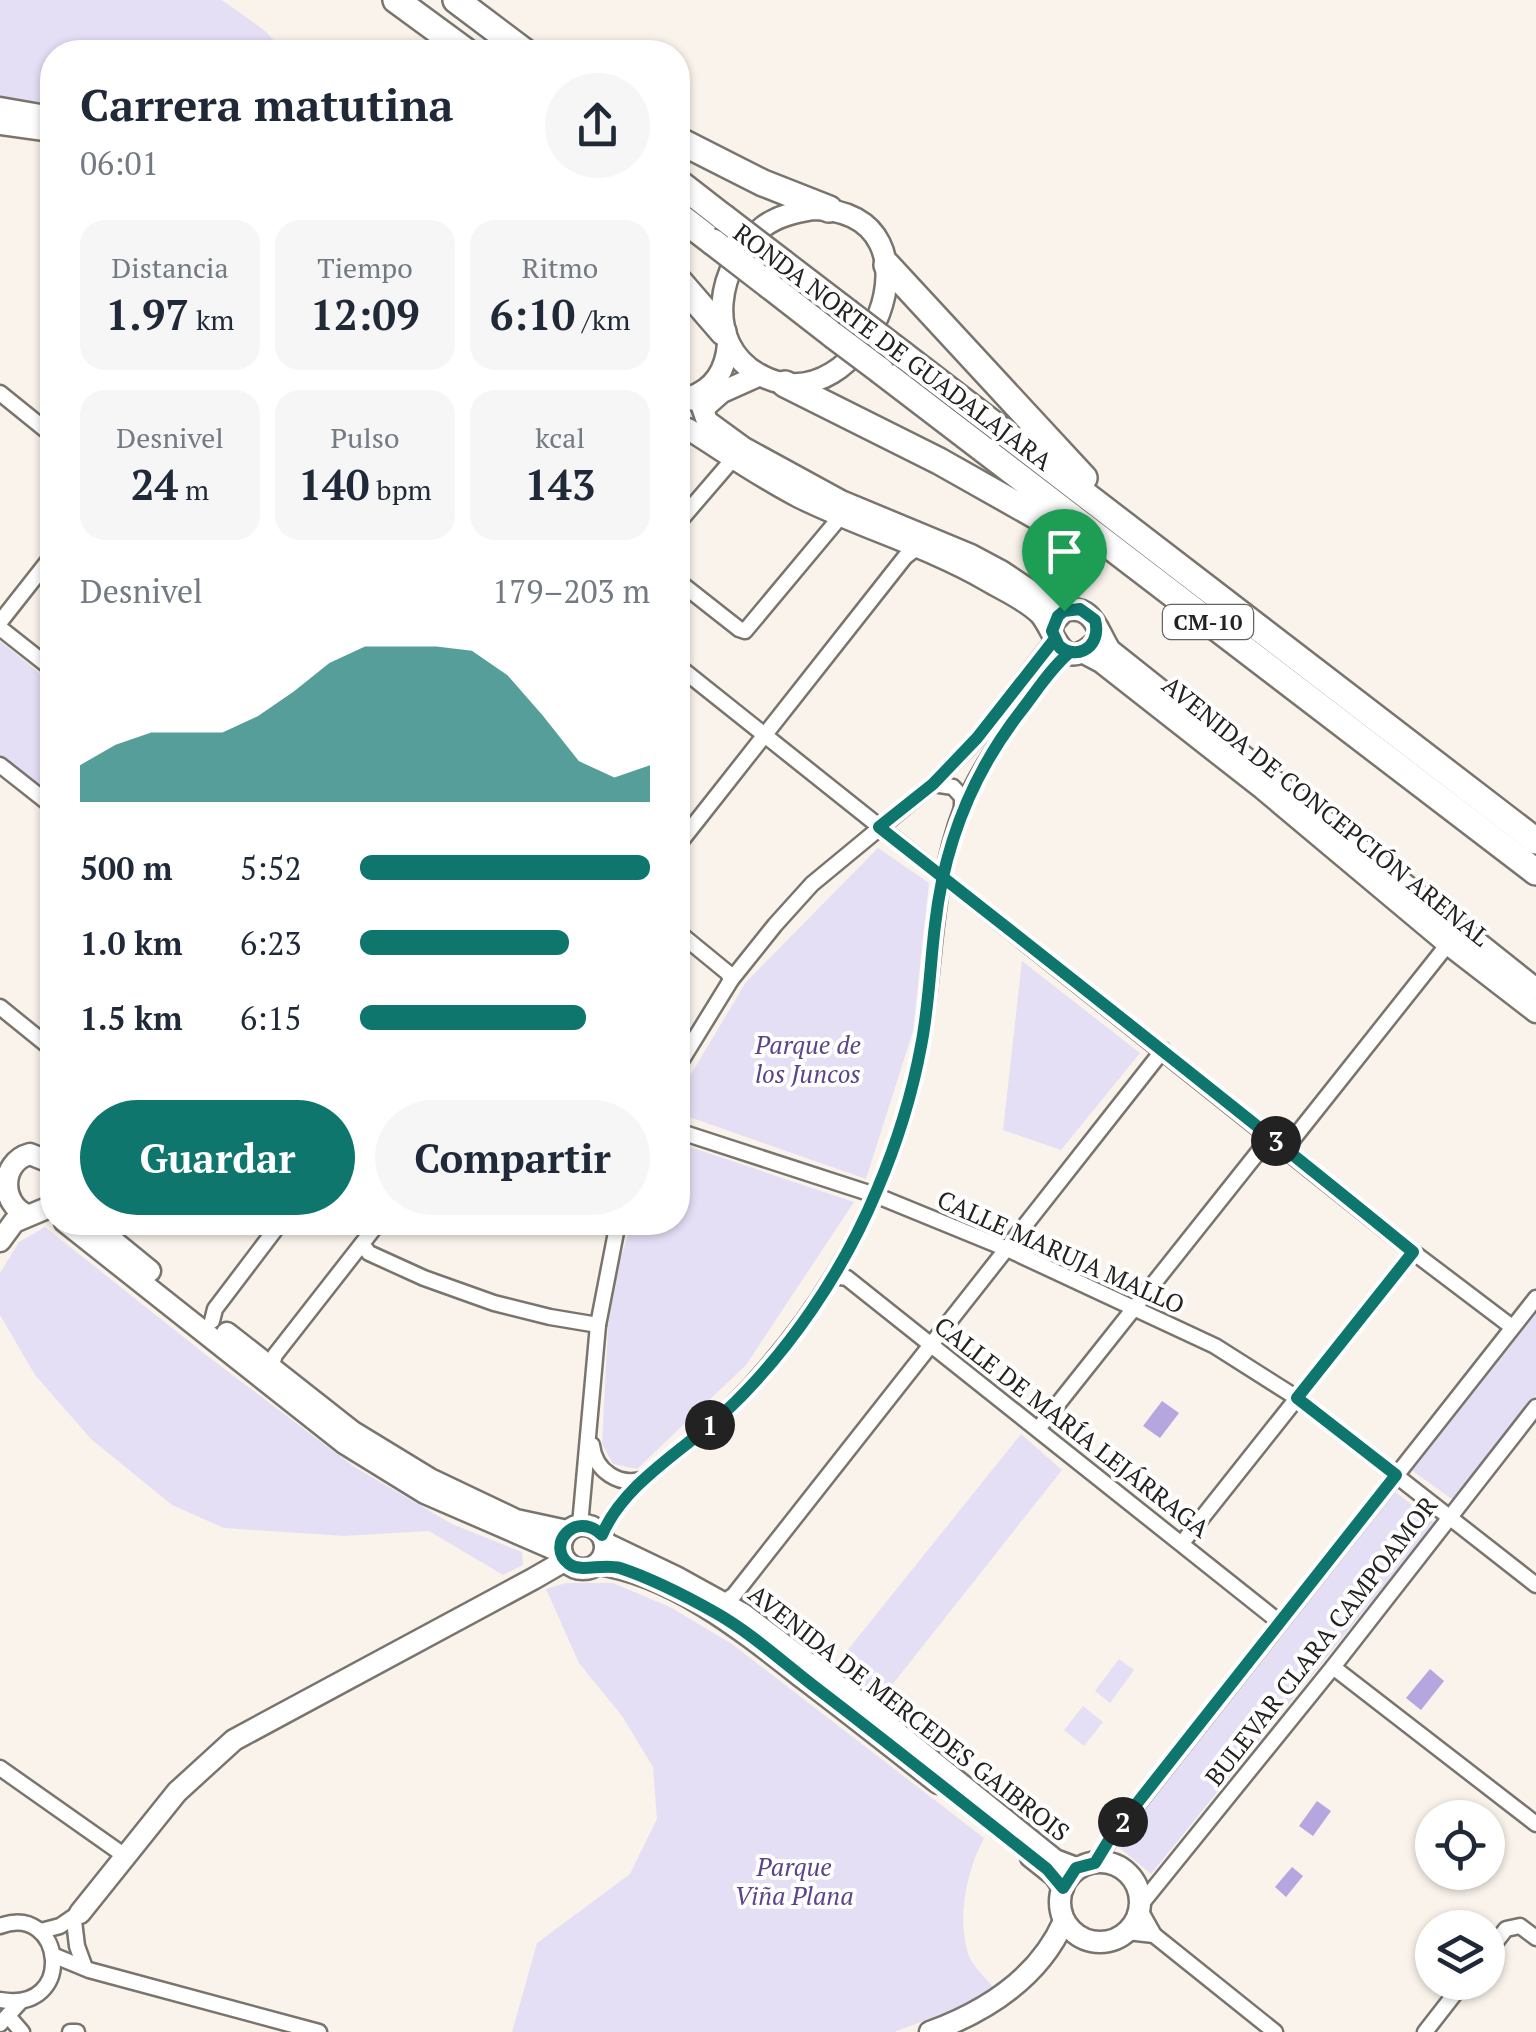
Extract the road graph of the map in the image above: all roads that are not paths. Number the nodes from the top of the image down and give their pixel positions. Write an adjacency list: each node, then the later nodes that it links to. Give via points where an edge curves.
1 (388, 0): 5 (highway)
2 (396, 0): 6 (highway)
3 (439, 0): 7 (highway)
4 (456, 0): 8 (highway)
5 (432, 40)
6 (451, 40)
7 (492, 40)
8 (509, 40)
9 (0, 108): 10 (street)
10 (40, 115)
11 (0, 124): 12 (street)
12 (40, 130)
13 (690, 146): 15 (highway, CM-10)
14 (690, 191): 18 (highway, RONDA NORTE DE GUADALAJARA / CM-10, bridge)
15 (829, 209): 17 (street, CM-10, via 871,232); 20 (street, via 781,218 746,247 722,300)
16 (690, 224): 18 (highway, RONDA NORTE DE GUADALAJARA / CM-10, bridge)
17 (887, 266): 22 (street, via 884,306 859,347 827,378); 40 (highway, CM-10, via 1084,477)
18 (776, 274): 38 (highway, RONDA NORTE DE GUADALAJARA / CM-10, bridge, via 833,335); 40 (highway, RONDA NORTE DE GUADALAJARA / CM-10, bridge, via 847,312)
19 (690, 295): 20 (highway, CM-10)
20 (725, 338): 21 (street, CM-10); 24 (street, via 721,374)
21 (760, 375): 22 (street, CM-10); 25 (street)
22 (785, 384): 38 (highway, CM-10, via 1025,506)
23 (0, 393): 28 (street)
24 (690, 405)
25 (690, 407)
26 (690, 410): 35 (street, via 807,484 971,555)
27 (690, 411): 29 (street, AVENIDA DE CONCEPCIÓN ARENAL)
28 (40, 425)
29 (733, 459): 30 (street); 31 (street, AVENIDA DE CONCEPCIÓN ARENAL)
30 (690, 509)
31 (841, 516): 32 (street, AVENIDA DE CONCEPCIÓN ARENAL); 34 (street, via 746,631)
32 (918, 546): 39 (street, AVENIDA DE CONCEPCIÓN ARENAL, via 1022,601); 43 (street)
33 (40, 572): 36 (street)
34 (690, 590)
35 (1064, 611): 37 (street, via 1090,614); 39 (street, via 1058,616)
36 (0, 625): 41 (street)
37 (1097, 629): 39 (street, via 1091,647); 56 (street, AVENIDA DE CONCEPCIÓN ARENAL, via 1110,650)
38 (1233, 641): 51 (highway, RONDA NORTE DE GUADALAJARA / CM-10)
39 (1064, 644): 45 (street); 47 (street, via 983,764); 54 (street, AVENIDA DE CONCEPCIÓN ARENAL, via 1101,662)
40 (1290, 651): 50 (highway, RONDA NORTE DE GUADALAJARA / CM-10)
41 (40, 659)
42 (690, 676): 43 (street)
43 (765, 735): 48 (street); 49 (street)
44 (0, 765): 46 (street)
45 (933, 784): 47 (street, via 953,787); 48 (street)
46 (40, 797)
47 (962, 808): 52 (street)
48 (879, 827): 52 (street); 55 (street, via 812,884)
49 (690, 830)
50 (1536, 841)
51 (1536, 872)
52 (942, 877): 61 (street); 69 (street, via 922,1044)
53 (690, 942): 55 (street)
54 (1448, 944): 58 (street, AVENIDA DE CONCEPCIÓN ARENAL); 65 (street)
55 (731, 980): 60 (street)
56 (1536, 989)
57 (0, 1007): 59 (street)
58 (1536, 1012)
59 (40, 1039)
60 (690, 1047)
61 (1162, 1050): 63 (street); 80 (street)
62 (690, 1135): 69 (street, CALLE MARUJA MALLO)
63 (1271, 1136): 65 (street); 84 (street)
64 (0, 1148): 66 (street)
65 (1286, 1148): 81 (street)
66 (40, 1154)
67 (40, 1154): 68 (street)
68 (1, 1176): 70 (street)
69 (875, 1195): 80 (street, CALLE MARUJA MALLO); 82 (street)
70 (2, 1205): 71 (street)
71 (40, 1212)
72 (40, 1214): 78 (street, via 14,1222)
73 (81, 1235): 99 (street, via 344,1443 425,1493)
74 (114, 1235): 85 (street)
75 (271, 1235): 85 (street)
76 (369, 1235): 79 (street)
77 (615, 1235): 86 (street)
78 (0, 1242)
79 (362, 1244): 86 (street, via 386,1262 476,1297); 89 (street)
80 (1007, 1250): 84 (street, CALLE MARUJA MALLO); 88 (street)
81 (1413, 1252): 87 (street); 90 (street)
82 (834, 1276): 88 (street, CALLE DE MARÍA LEJÁRRAGA, via 847,1278); 95 (street, via 791,1338 728,1409)
83 (1536, 1298): 87 (street, BULEVAR CLARA CAMPOAMOR)
84 (1134, 1308): 90 (street, CALLE MARUJA MALLO, via 1245,1363); 92 (street)
85 (212, 1321): 89 (street)
86 (598, 1324): 93 (street)
87 (1512, 1327): 94 (street, BULEVAR CLARA CAMPOAMOR)
88 (931, 1344): 92 (street, CALLE DE MARÍA LEJÁRRAGA); 102 (street)
89 (271, 1367): 99 (street, via 353,1432 430,1479)
90 (1297, 1398): 94 (street, CALLE MARUJA MALLO); 98 (street)
91 (1536, 1407): 96 (street, BULEVAR CLARA CAMPOAMOR)
92 (1038, 1429): 98 (street, CALLE DE MARÍA LEJÁRRAGA)
93 (590, 1434): 95 (street, via 594,1458 606,1473 632,1482); 99 (street)
94 (1396, 1475): 96 (street, CALLE MARUJA MALLO); 103 (street, BULEVAR CLARA CAMPOAMOR)
95 (646, 1479): 97 (street, via 614,1512)
96 (1448, 1516): 101 (street, CALLE MARUJA MALLO); 104 (street, BULEVAR CLARA CAMPOAMOR)
97 (603, 1539): 99 (street, AVENIDA DE MERCEDES GAIBROIS, via 594,1528); 100 (street); 102 (street, AVENIDA DE MERCEDES GAIBROIS)
98 (1182, 1543): 103 (street, CALLE DE MARÍA LEJÁRRAGA)
99 (569, 1546): 100 (street, via 588,1568); 107 (street, via 539,1576 254,1726 198,1769)
100 (598, 1564): 109 (street, AVENIDA DE MERCEDES GAIBROIS, via 670,1590 735,1626)
101 (1536, 1585)
102 (724, 1602): 108 (street, AVENIDA DE MERCEDES GAIBROIS, via 1055,1860)
103 (1278, 1621): 108 (street, BULEVAR CLARA CAMPOAMOR)
104 (1333, 1667): 106 (street); 110 (street, BULEVAR CLARA CAMPOAMOR)
105 (0, 1768): 107 (street)
106 (1536, 1824)
107 (125, 1856): 111 (street)
108 (1086, 1866): 109 (street); 110 (street, via 1106,1863 1125,1871 1137,1884)
109 (1063, 1888): 112 (street)
110 (1141, 1907): 116 (street); 117 (street)
111 (77, 1917): 115 (street); 120 (street); 121 (street, via 77,1946)
112 (1064, 1920): 119 (street); 129 (street, via 1048,1951 1002,1996)
113 (0, 1926): 115 (street, via 22,1923)
114 (1505, 1930): 118 (street, via 1520,1926)
115 (40, 1931): 120 (street)
116 (1127, 1932): 117 (street); 119 (street, via 1104,1942)
117 (1154, 1935): 131 (street)
118 (1536, 1938)
119 (1084, 1940): 130 (street, via 1011,2006)
120 (54, 1954): 121 (street); 122 (street)
121 (87, 1969): 122 (street); 128 (street)
122 (52, 1974): 125 (street, via 40,1992)
123 (1, 2000): 125 (street); 126 (street)
124 (1450, 2000): 132 (street)
125 (21, 2001): 126 (street)
126 (3, 2020): 127 (street)
127 (22, 2032)
128 (319, 2032)
129 (930, 2032)
130 (966, 2032)
131 (1275, 2032)
132 (1425, 2032)

